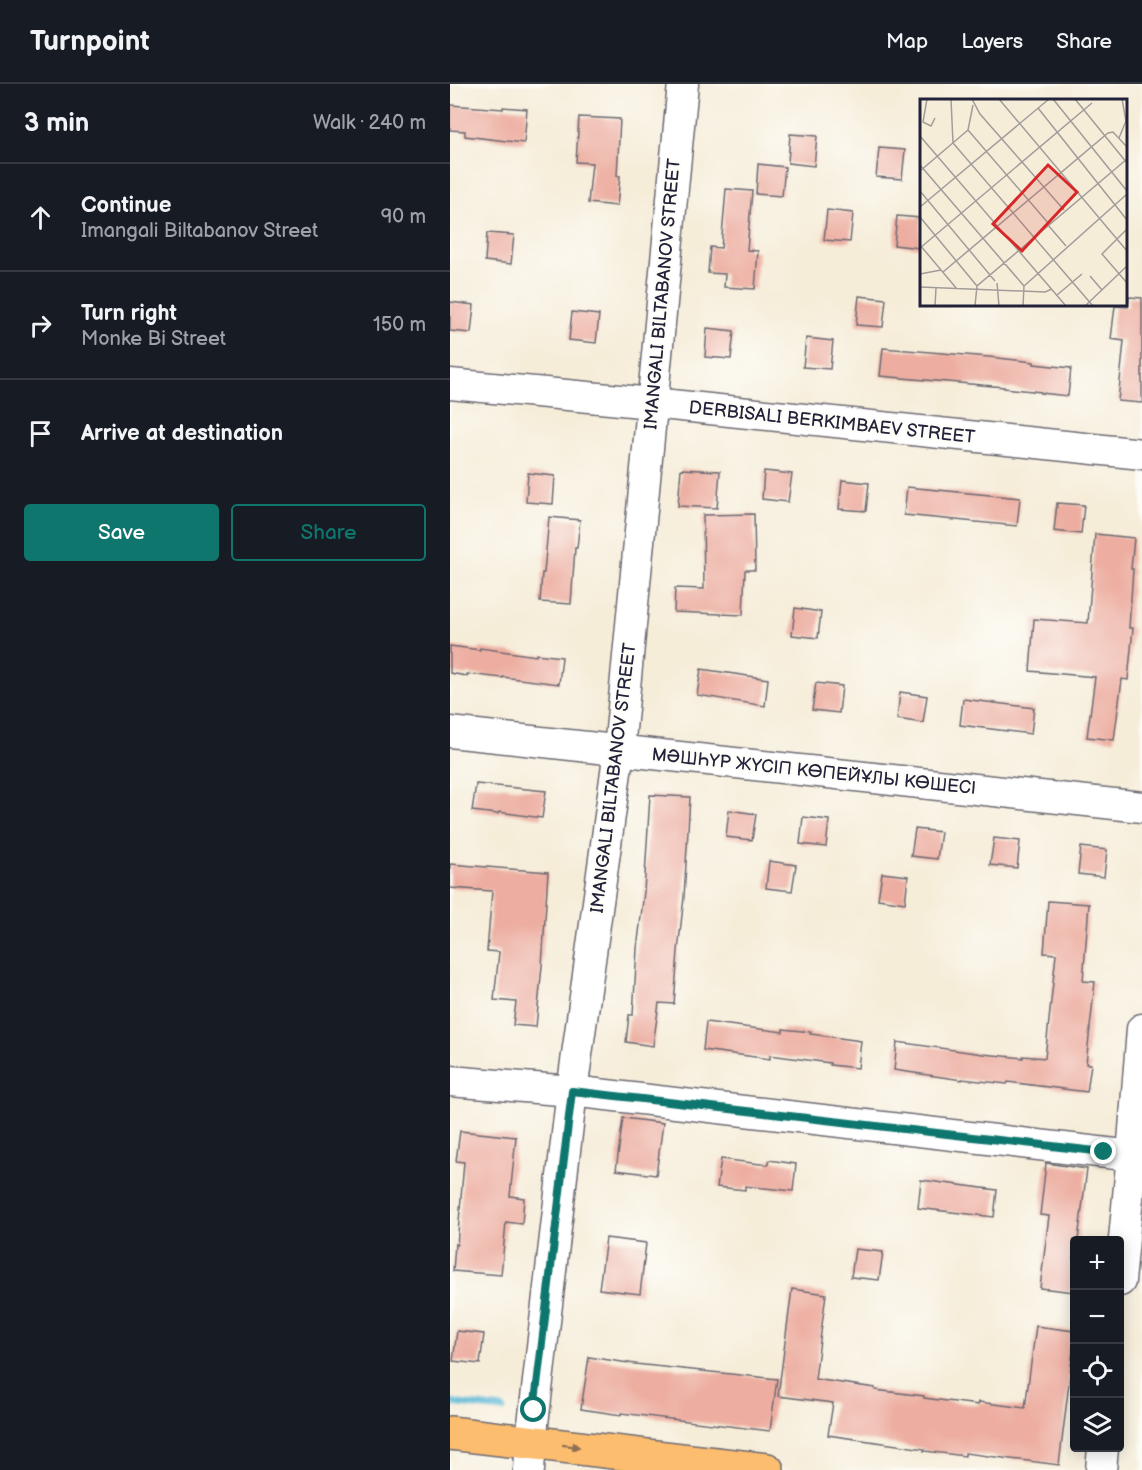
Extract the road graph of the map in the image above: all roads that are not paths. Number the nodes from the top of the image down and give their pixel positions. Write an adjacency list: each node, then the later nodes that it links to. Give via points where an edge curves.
1 (682, 84): 3 (street, IMANGALI BILTABANOV STREET)
2 (450, 384): 3 (street, DERBISALI BERKIMBAEV STREET)
3 (652, 403): 4 (street, DERBISALI BERKIMBAEV STREET); 6 (street, IMANGALI BILTABANOV STREET)
4 (1142, 454)
5 (450, 732): 6 (street, МӘШҺҮР ЖҮСІП КӨПЕЙҰЛЫ КӨШЕСІ)
6 (619, 750): 7 (street, МӘШҺҮР ЖҮСІП КӨПЕЙҰЛЫ КӨШЕСІ); 10 (street, IMANGALI BILTABANOV STREET)
7 (1142, 807)
8 (1142, 1029): 11 (street)
9 (450, 1081): 10 (street)
10 (572, 1091): 11 (street); 15 (street, IMANGALI BILTABANOV STREET)
11 (1137, 1156): 12 (street)
12 (1124, 1246)
13 (450, 1433): 15 (main road)
14 (1103, 1452): 17 (street)
15 (530, 1456): 16 (main road, one-way to 16)
16 (766, 1470)
17 (1101, 1470)

